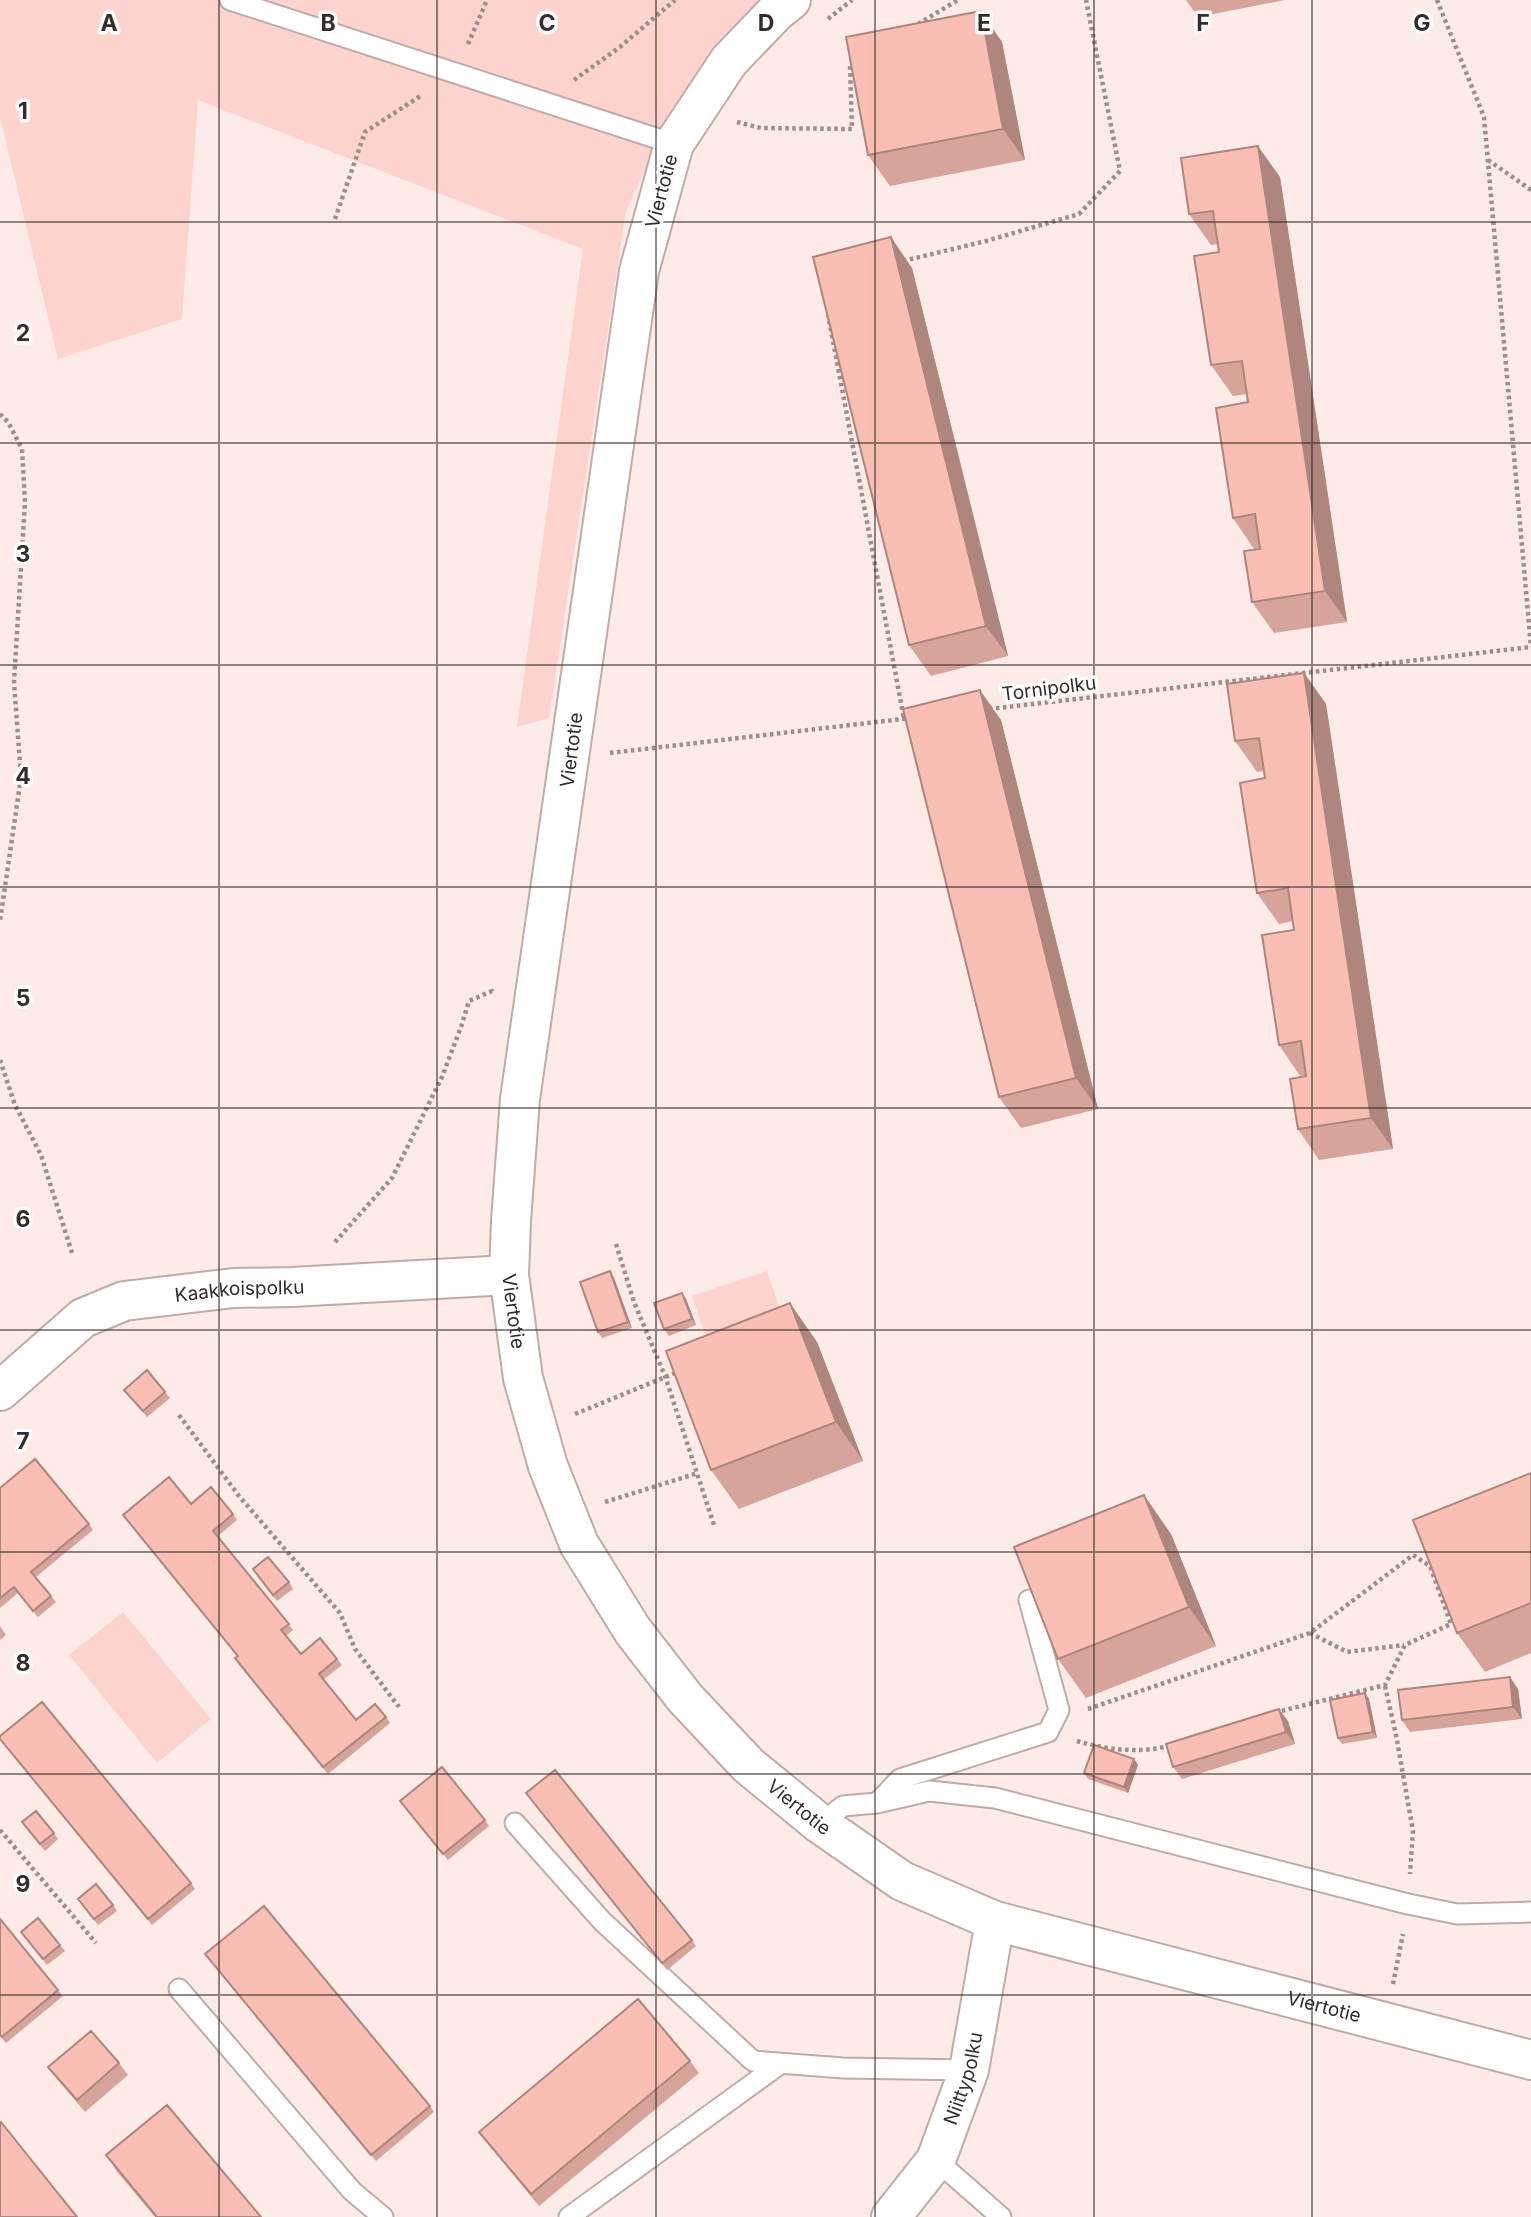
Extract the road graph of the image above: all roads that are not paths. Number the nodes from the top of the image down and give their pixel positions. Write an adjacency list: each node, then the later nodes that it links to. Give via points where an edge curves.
1 (230, 0): 3 (lane)
2 (791, 0): 3 (street, Viertotie, via 729,61)
3 (674, 144): 4 (street, Viertotie, via 639,271 520,1099)
4 (509, 1275): 5 (street, Kaakkoispolku, via 234,1288 124,1301 83,1318); 9 (street, Viertotie, via 523,1378 548,1466 579,1544 633,1631 685,1698 748,1765)
5 (0, 1391)
6 (1030, 1600): 7 (lane, via 1059,1710 1051,1726 900,1779)
7 (877, 1803): 9 (lane, via 843,1806); 10 (lane, via 929,1791 995,1798 1408,1904 1457,1914)
8 (515, 1823): 14 (lane, via 602,1921 753,2061)
9 (820, 1824): 11 (street, Viertotie, via 902,1881)
10 (1531, 1912)
11 (995, 1921): 13 (street, Viertotie); 15 (street, Niittypolku)
12 (179, 1989): 17 (lane, via 352,2191)
13 (1531, 2060)
14 (780, 2064): 15 (lane); 18 (lane)
15 (969, 2070): 16 (street, Niittypolku)
16 (936, 2160): 19 (street, Niittypolku); 20 (lane)
17 (383, 2217)
18 (569, 2217)
19 (891, 2217)
20 (1001, 2217)

